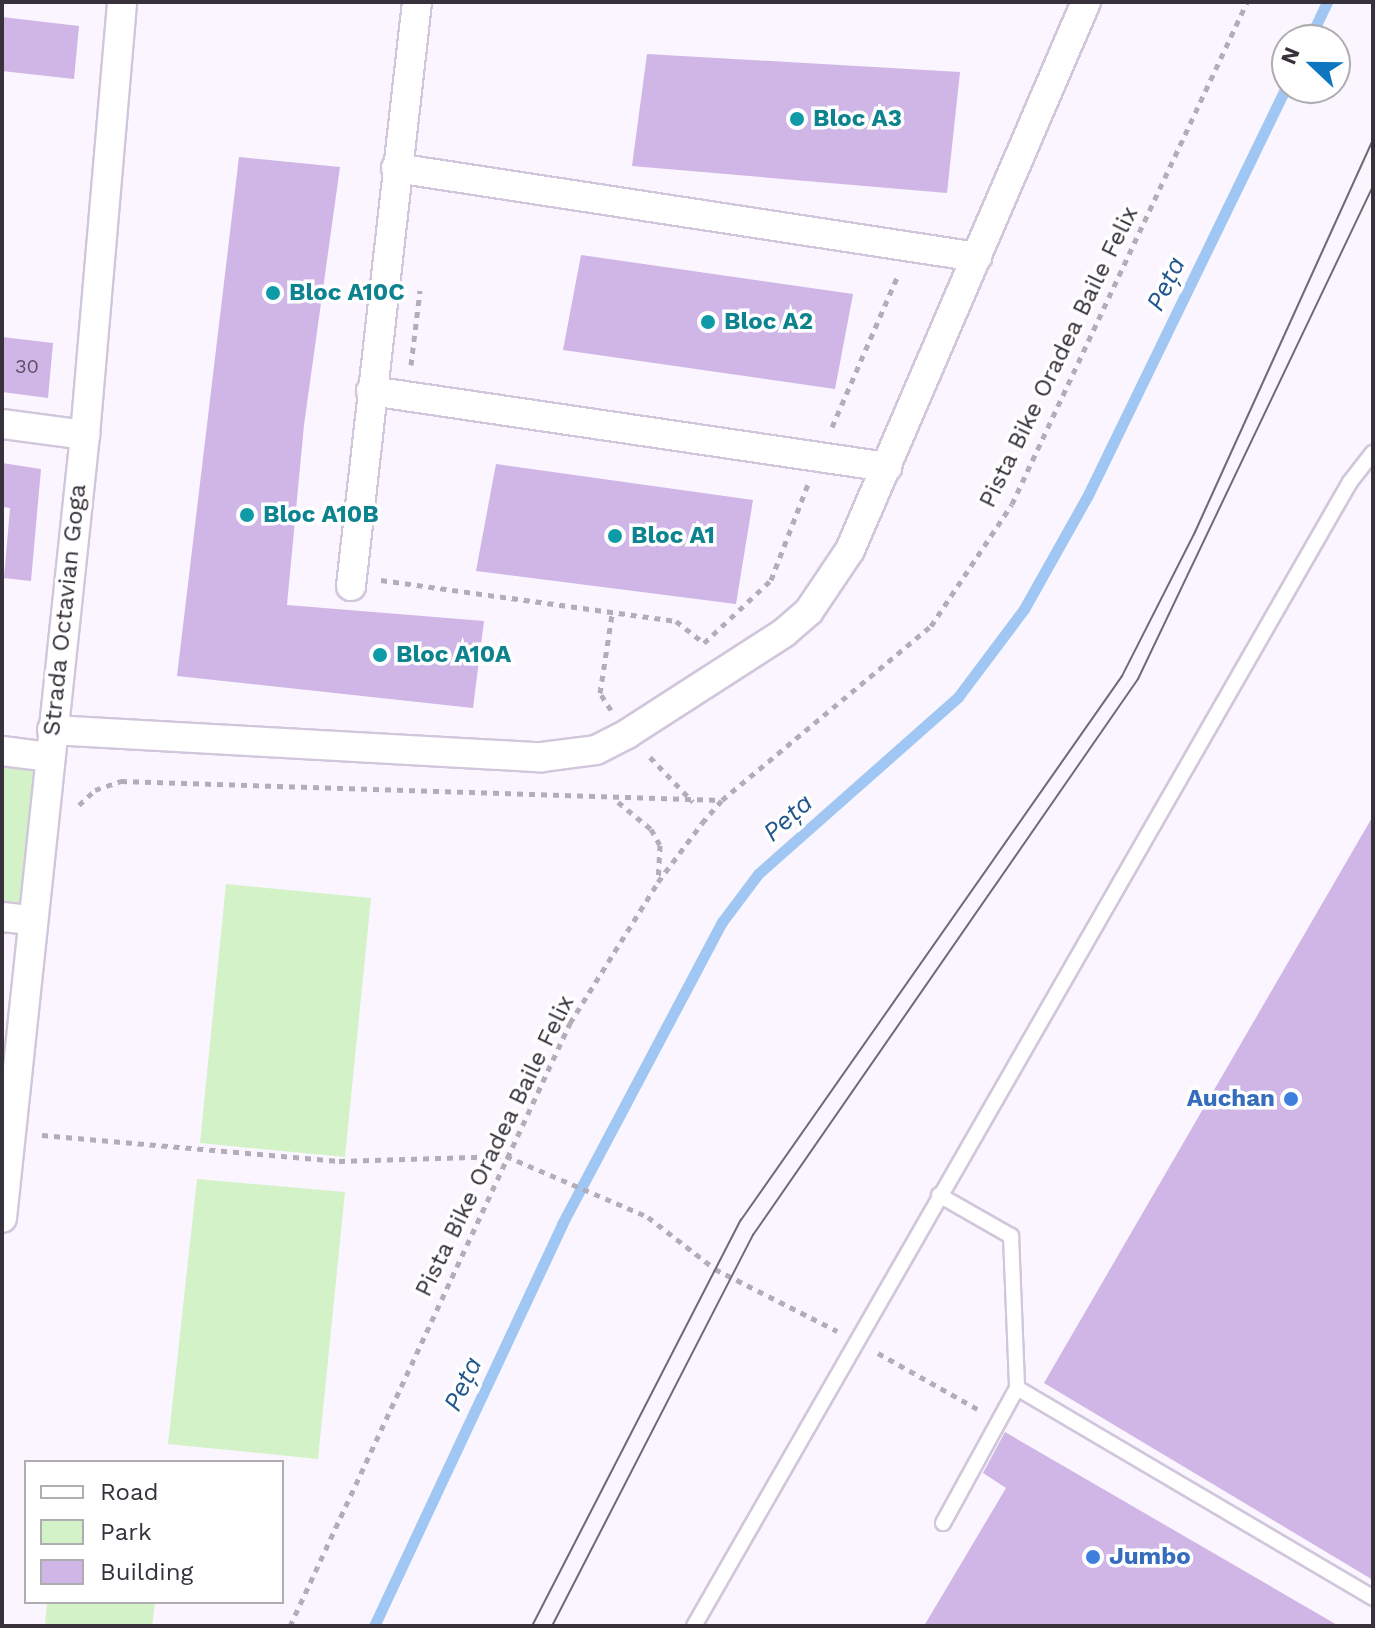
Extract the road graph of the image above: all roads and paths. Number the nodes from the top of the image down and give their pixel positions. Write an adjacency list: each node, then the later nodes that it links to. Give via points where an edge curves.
1 (122, 2): 9 (street, Strada Octavian Goga)
2 (417, 2): 5 (street)
3 (1086, 2): 6 (street)
4 (1247, 2): 17 (path, Pista Bike Oradea Baile Felix, via 1012,504 931,626)
5 (396, 168): 6 (street); 7 (street)
6 (977, 257): 11 (street)
7 (371, 391): 11 (street); 12 (street)
8 (2, 424): 9 (street)
9 (85, 435): 14 (street, Strada Octavian Goga)
10 (1373, 453): 24 (lane, via 1350,482)
11 (887, 467): 13 (street, via 850,550 809,611)
12 (352, 581): 13 (path, via 676,621)
13 (733, 666): 14 (street, via 596,750 542,757)
14 (51, 743): 15 (street); 21 (street, Strada Octavian Goga)
15 (2, 751)
16 (614, 800): 17 (path); 18 (path, via 121,781 95,790 79,804); 19 (path, via 651,829 660,845)
17 (722, 800): 19 (path, Pista Bike Oradea Baile Felix)
18 (75, 817)
19 (658, 882): 23 (path, Pista Bike Oradea Baile Felix, via 570,1023)
20 (2, 917): 21 (street)
21 (30, 920): 22 (street, Strada Octavian Goga)
22 (10, 1132): 23 (path, via 339,1161); 25 (street, Strada Octavian Goga)
23 (506, 1156): 26 (path, via 648,1217 715,1269); 31 (path, Pista Bike Oradea Baile Felix)
24 (939, 1195): 26 (lane); 27 (lane, via 1011,1236)
25 (2, 1218)
26 (857, 1341): 28 (path); 32 (lane)
27 (1017, 1388): 28 (lane); 30 (lane)
28 (999, 1421): 29 (lane)
29 (943, 1523)
30 (1373, 1598)
31 (290, 1626)
32 (694, 1626)

